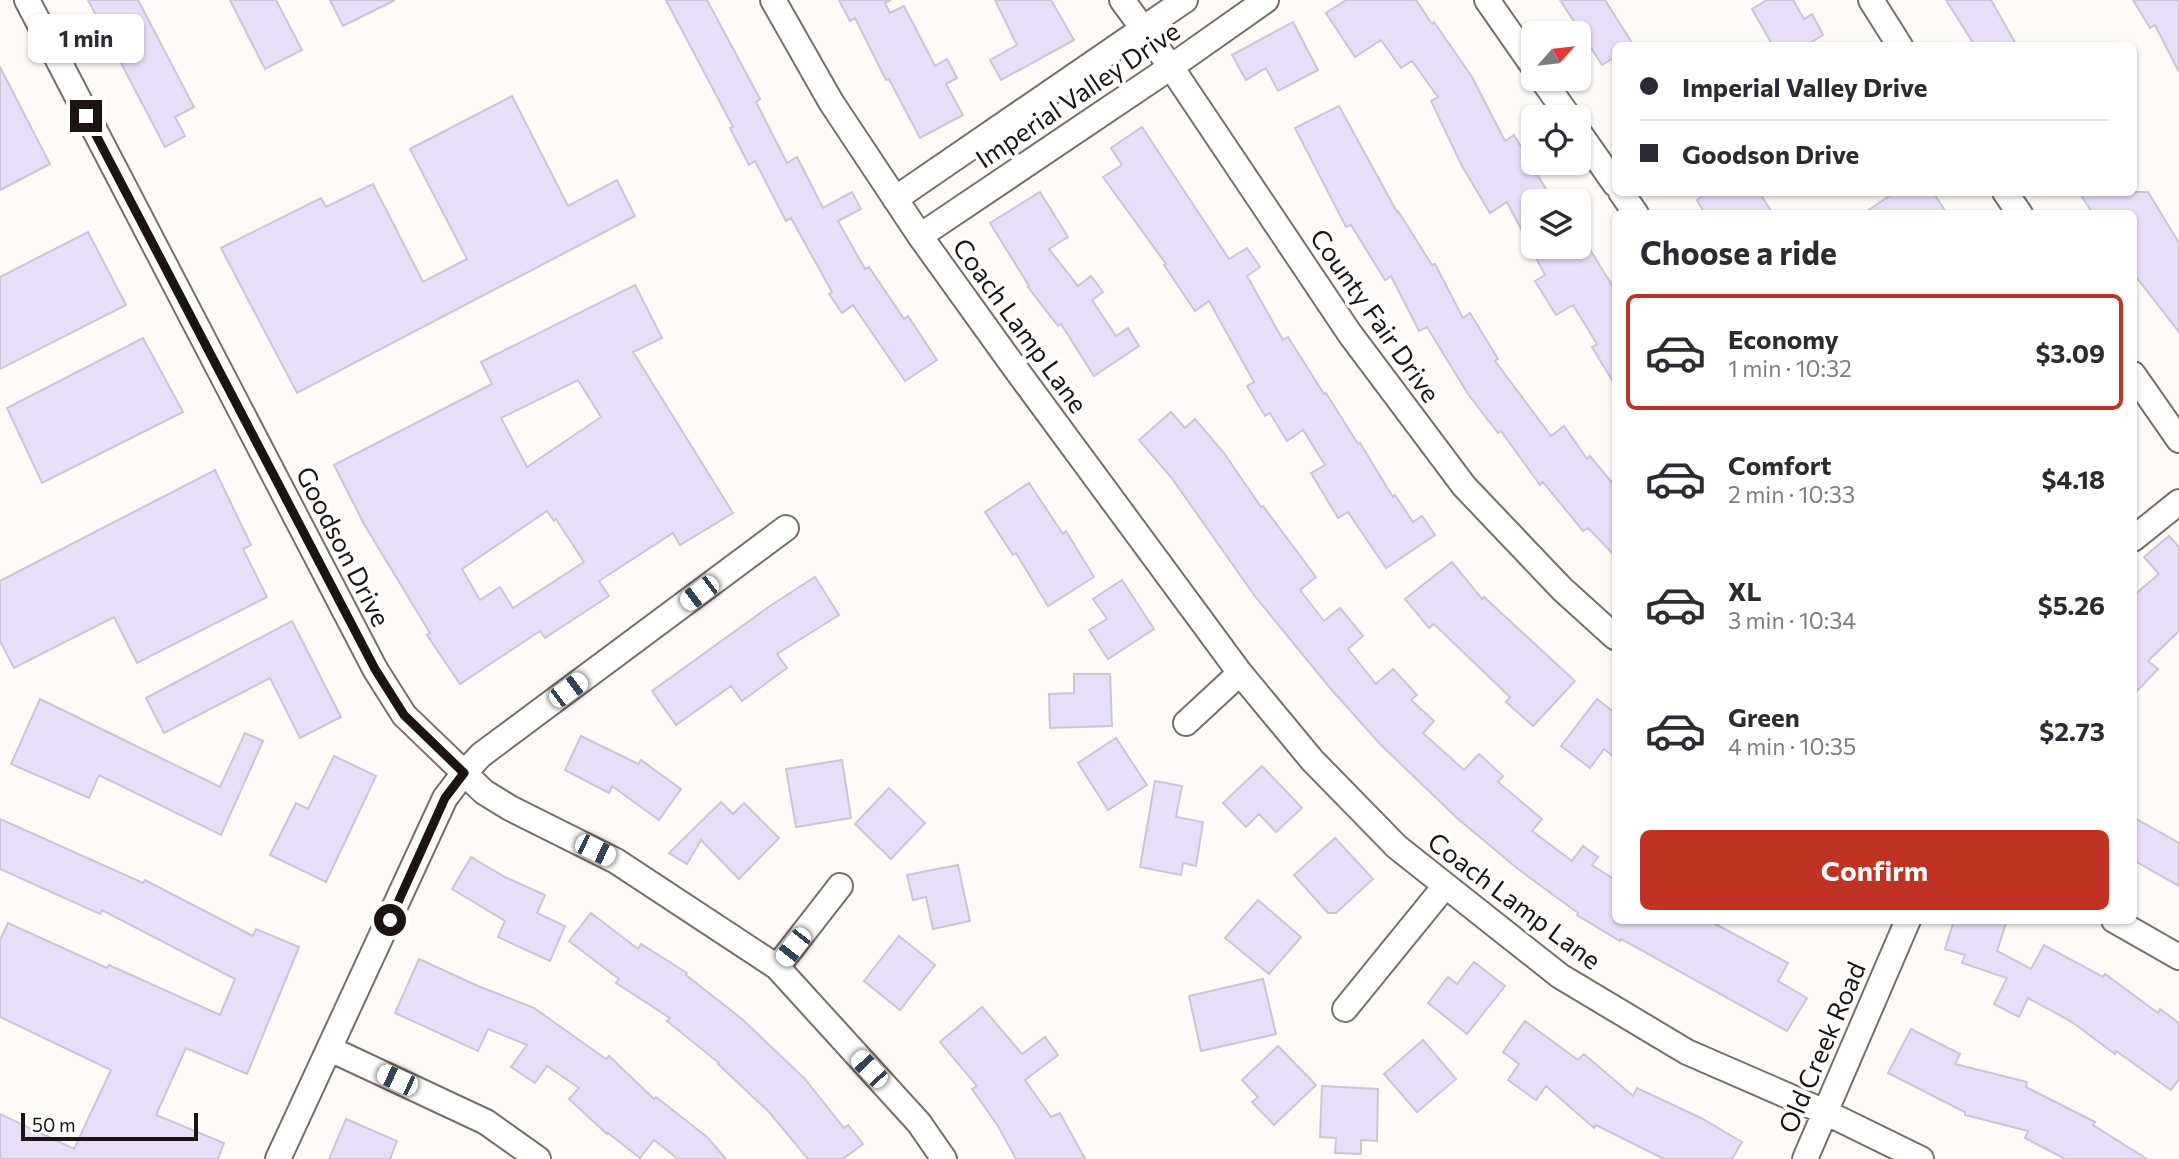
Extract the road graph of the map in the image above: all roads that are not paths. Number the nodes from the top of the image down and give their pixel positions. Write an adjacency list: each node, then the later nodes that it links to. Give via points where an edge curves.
1 (27, 0): 24 (street, Goodson Drive, via 375,669 404,715)
2 (773, 0): 14 (street, Coach Lamp Lane, via 831,102)
3 (1122, 0): 8 (street, County Fair Drive)
4 (1185, 0): 8 (street, Imperial Valley Drive)
5 (1266, 0): 11 (street, Imperial Valley Drive)
6 (1488, 0): 10 (street)
7 (1871, 0): 9 (street)
8 (1143, 30): 11 (street, County Fair Drive); 14 (street, Imperial Valley Drive)
9 (1897, 42)
10 (1521, 48)
11 (1171, 67): 15 (street, Imperial Valley Drive); 21 (street, County Fair Drive, via 1350,334 1464,486)
12 (1591, 150): 13 (street)
13 (1612, 180)
14 (895, 199): 15 (street, Coach Lamp Lane)
15 (920, 236): 22 (street, Coach Lamp Lane)
16 (2137, 380): 17 (street)
17 (2179, 440)
18 (2179, 502): 20 (street)
19 (786, 527): 24 (street, via 481,755)
20 (2137, 536)
21 (1612, 634)
22 (1240, 673): 23 (street); 26 (street, Coach Lamp Lane, via 1312,761 1397,847)
23 (1186, 723)
24 (464, 773): 30 (street, Goodson Drive, via 484,792 616,861); 32 (street, via 445,798)
25 (840, 886): 30 (street)
26 (1445, 886): 31 (street); 33 (street, Coach Lamp Lane, via 1594,997 1687,1052)
27 (1906, 924): 33 (street, Old Creek Road)
28 (2121, 924): 29 (street)
29 (2179, 957)
30 (777, 967): 36 (street, Goodson Drive, via 919,1123)
31 (1345, 1009)
32 (330, 1049): 34 (street); 35 (street, via 486,1122)
33 (1825, 1112): 37 (street, Old Creek Road); 38 (street, Coach Lamp Lane)
34 (278, 1159)
35 (538, 1159)
36 (944, 1159)
37 (1805, 1159)
38 (1921, 1159)

